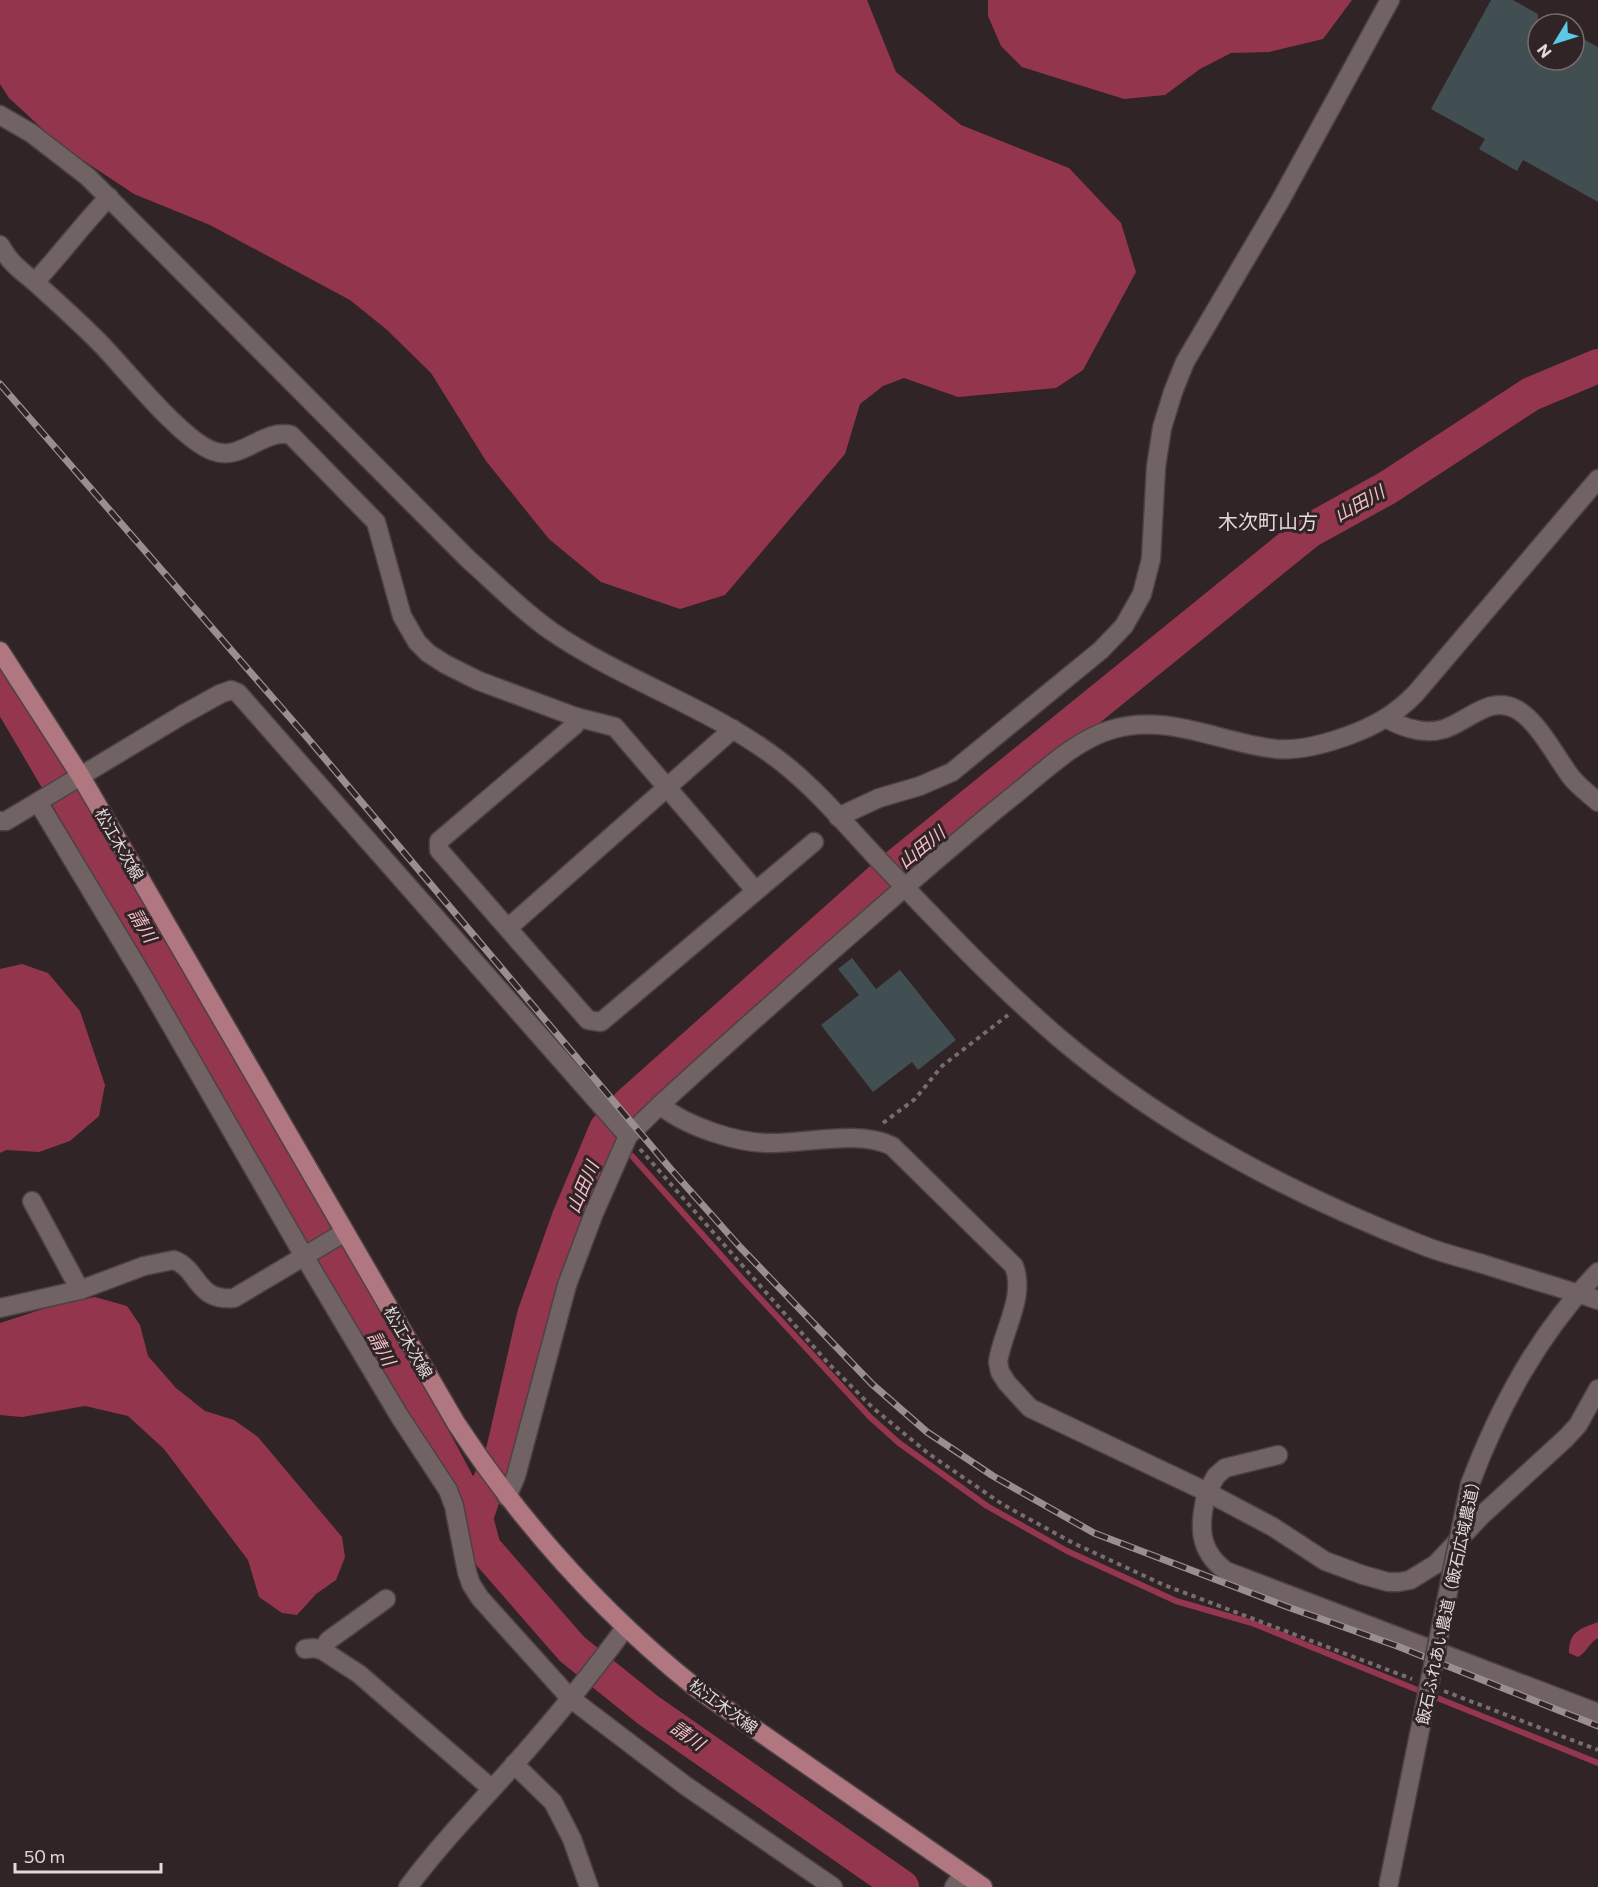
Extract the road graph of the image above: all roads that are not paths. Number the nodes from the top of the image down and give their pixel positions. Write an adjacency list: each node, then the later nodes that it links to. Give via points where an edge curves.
1 (1390, 0): 15 (street, via 1280,201 1185,362 1162,428 1151,559 1142,594 1124,626 1101,650 952,772 879,798)
2 (0, 115): 3 (street, via 57,152)
3 (109, 197): 5 (street); 10 (street, via 510,598 550,630 590,654)
4 (0, 245): 5 (street, via 13,264)
5 (35, 282): 8 (street, via 97,340 174,422 211,451 234,454 279,434 291,435 376,522 402,616 428,653 479,681)
6 (1597, 482): 9 (street, via 1416,693)
7 (0, 651): 11 (main road, 松江木次線)
8 (576, 717): 12 (street, via 615,727); 20 (street, via 575,725 439,841 439,850)
9 (1387, 719): 14 (street, via 1402,727 1431,731 1444,729 1495,704 1515,709 1534,725 1573,779); 18 (street, via 1331,742 1278,749 1155,724 1110,730 1075,748)
10 (733, 729): 12 (street); 15 (street, via 785,765)
11 (80, 775): 13 (street); 22 (street, via 220,694 231,690 238,693); 24 (main road, 松江木次線)
12 (668, 788): 19 (street); 20 (street)
13 (38, 802): 16 (street); 25 (street)
14 (1598, 802)
15 (838, 818): 18 (street)
16 (2, 822)
17 (814, 842): 19 (street)
18 (901, 883): 21 (street); 28 (street, via 975,960 1057,1036 1114,1083 1224,1154 1288,1187 1430,1248)
19 (755, 890): 20 (street, via 601,1022 588,1020)
20 (508, 928)
21 (660, 1105): 22 (street); 33 (street, via 695,1124 746,1140 771,1143 862,1139 892,1146 1014,1266 1015,1300 998,1362 1000,1372 1017,1395 1030,1408)
22 (624, 1131): 34 (street, via 567,1285 516,1476)
23 (32, 1201): 27 (street)
24 (340, 1236): 25 (street); 34 (main road, 松江木次線)
25 (306, 1255): 27 (street, via 234,1298 215,1298 174,1260 144,1266); 37 (street, via 400,1417 448,1490 471,1584)
26 (1598, 1272): 28 (street, 飯石ふれあい農道（飯石広域農道）)
27 (80, 1290): 30 (street)
28 (1577, 1294): 29 (street); 46 (street, 飯石ふれあい農道（飯石広域農道）, bridge, via 1519,1375 1470,1484)
29 (1598, 1300)
30 (0, 1308)
31 (1598, 1389): 33 (street, via 1566,1438 1482,1515 1436,1564 1410,1580 1388,1582 1330,1563)
32 (1278, 1455): 33 (street, via 1225,1468)
33 (1206, 1492): 38 (street, via 1201,1515 1207,1551 1226,1571)
34 (504, 1493): 36 (main road, 松江木次線)
35 (386, 1599): 40 (street, via 314,1650 373,1684)
36 (625, 1628): 37 (street); 41 (main road, 松江木次線, via 696,1688)
37 (573, 1695): 39 (street); 44 (street, via 686,1786)
38 (1598, 1713)
39 (514, 1764): 40 (street); 43 (street, via 553,1802)
40 (492, 1789): 42 (street)
41 (958, 1880): 45 (main road, 松江木次線)
42 (408, 1887)
43 (590, 1887)
44 (833, 1887)
45 (983, 1887)
46 (1388, 1887)

